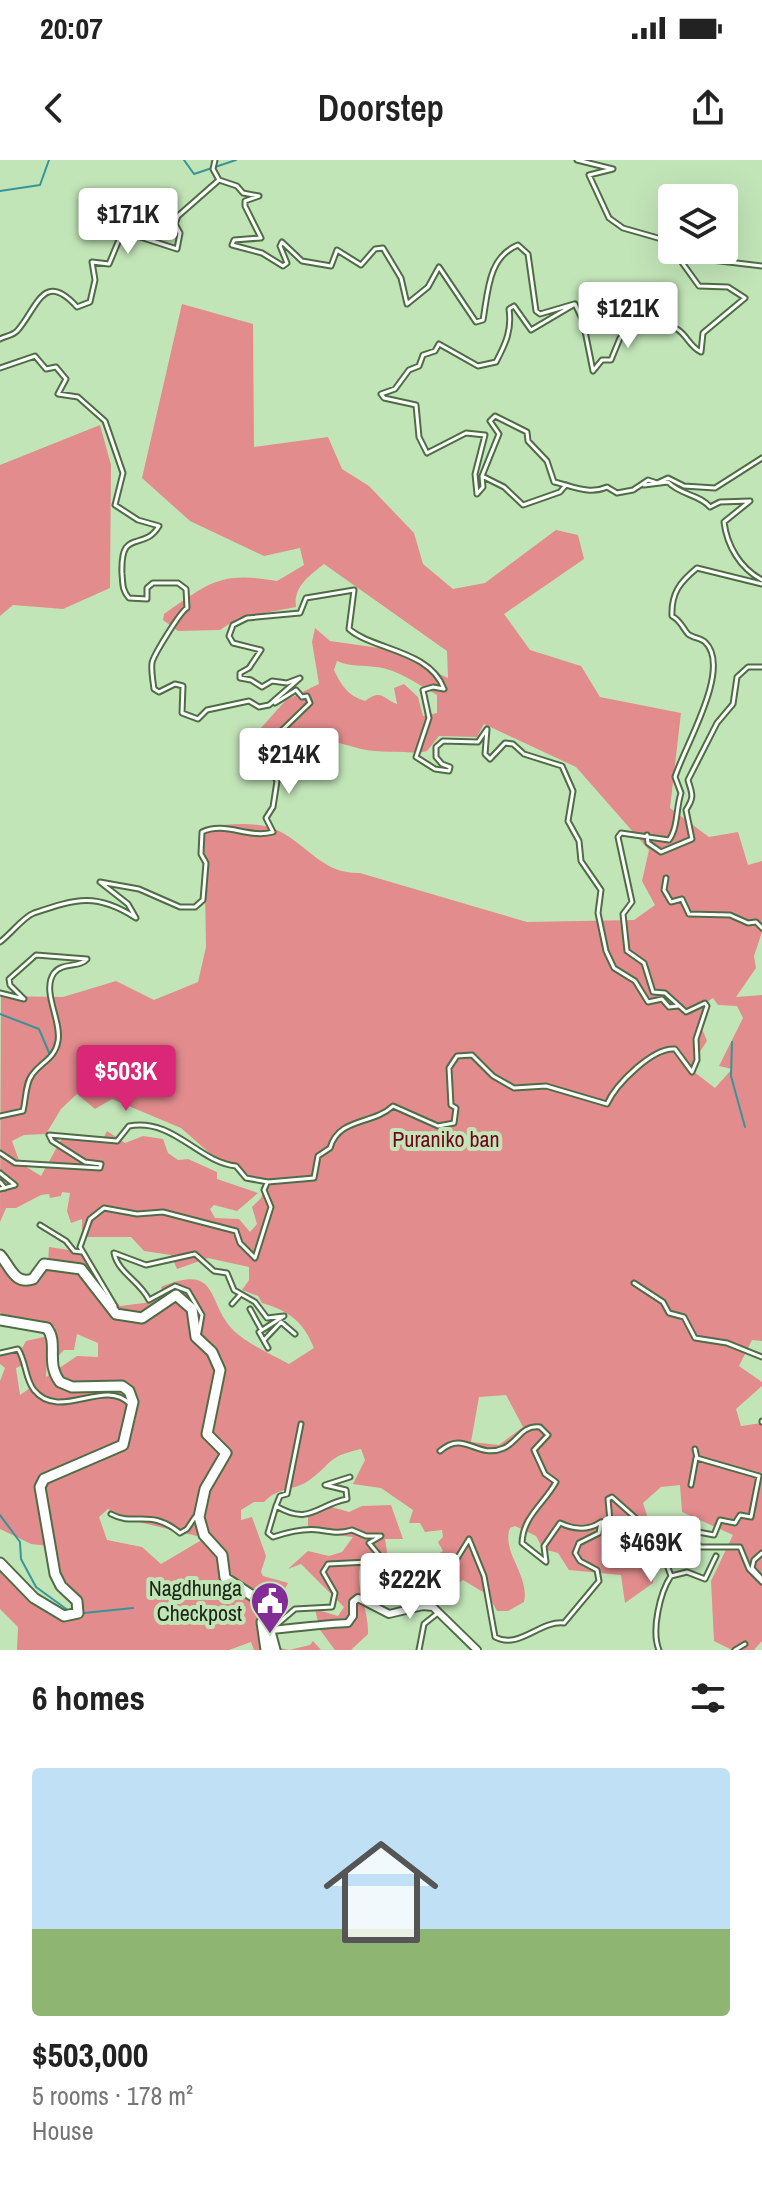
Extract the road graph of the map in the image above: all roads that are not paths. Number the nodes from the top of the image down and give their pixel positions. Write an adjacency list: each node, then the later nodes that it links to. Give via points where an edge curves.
1 (577, 160): 4 (street, via 613,169 589,175 609,218)
2 (216, 161): 3 (street, via 213,169)
3 (219, 180): 8 (street, via 259,196 245,201 245,206 261,238 234,240 232,245 262,253 283,266 287,263 282,242 302,261 331,266 337,250 361,265 375,249 383,248 401,278 407,304 428,287 439,267 476,322 483,320 499,258 518,245 528,254 536,311); 9 (street, via 178,216 177,249 121,235 109,264 92,262 90,302 77,307 67,295 40,295 14,335)
4 (658, 238)
5 (738, 263): 7 (street)
6 (683, 264): 8 (street, via 699,286 728,287 745,298 703,333 701,352 678,329 654,324 620,338 611,360 602,360 593,371)
7 (762, 266)
8 (575, 304): 12 (street, via 531,330 514,306 509,309 507,341 496,362 478,366 439,344 423,355 401,384 381,394 416,405 419,437 427,453 466,433 485,435 475,474 477,494)
9 (0, 339)
10 (0, 368): 17 (street, via 35,356 46,369 56,367 64,374 58,394 78,397 105,421 118,451 123,473 115,505 159,526 153,534 127,544 121,562 122,586 129,598 147,599 153,583 178,583 186,589 187,608 156,650 154,689 183,686 182,713 198,719 204,711 247,701 259,707)
11 (762, 458): 14 (street, via 715,488 684,486 668,478)
12 (482, 476): 13 (street, via 523,505); 13 (street, via 499,434 490,421 495,416 527,432 554,482)
13 (566, 485): 14 (street, via 598,492 607,487 617,493)
14 (641, 485): 15 (street, via 668,482 710,507 750,501 724,522 727,543 746,571)
15 (762, 582): 18 (street, via 697,568 671,598 672,616 705,642 713,661 700,721 675,777 681,793 675,832 669,840)
16 (762, 667): 18 (street, via 748,667 737,677 733,704 693,766 688,780 693,799 686,810 692,839 661,852 648,843)
17 (275, 703): 21 (street, via 296,690 310,703 276,736 261,742 255,754 277,781 266,818 273,832 202,832 203,900 195,907 100,882 128,904 136,918 105,900 87,898 33,913); 23 (street, via 300,678 262,687 240,678 261,650 233,643 233,625 247,618 300,613 306,598 354,590 349,629 412,657 440,678 444,689 423,690 429,718 416,757 449,771 436,757 436,747 443,741 478,742 487,729 485,754 490,759 505,743 562,766 574,798 568,821 579,841 581,861 601,890 598,913 613,965 635,981 648,1002 662,999 669,1007)
18 (647, 835): 23 (street, via 618,837 632,902 623,919 627,951 644,963 653,992 665,993)
19 (666, 878): 20 (street, via 664,890 671,902 682,899 689,914 734,915)
20 (762, 928)
21 (0, 942)
22 (0, 993): 24 (street, via 24,999 9,979 36,955 87,959 54,974 58,1044 30,1077 23,1111)
23 (678, 1006): 28 (street, via 686,1012 707,1006 692,1072 675,1049 661,1051 639,1062 607,1104 546,1086 514,1088 472,1055 457,1056 449,1068 454,1123 438,1126 393,1106 381,1117 354,1121 333,1138 330,1148 318,1156 314,1178)
24 (0, 1116)
25 (0, 1153): 28 (street, via 15,1163 100,1168 48,1136 117,1141 136,1125 169,1129 224,1165 236,1166 246,1178)
26 (0, 1173): 29 (street, via 15,1184)
27 (0, 1182): 29 (street)
28 (268, 1182): 31 (street, via 264,1190 270,1217 255,1258 236,1231 163,1212 104,1208 90,1219)
29 (3, 1189)
30 (40, 1225): 31 (street)
31 (82, 1252): 37 (street, via 117,1308)
32 (0, 1255): 37 (highway, via 15,1277 25,1281 44,1264 81,1269 113,1312)
33 (634, 1283): 45 (street, via 663,1302 669,1313 684,1317 695,1338)
34 (240, 1295): 35 (street); 39 (street, via 255,1302 267,1318 284,1316); 43 (street, via 227,1273 214,1271 195,1254 146,1265 113,1254 149,1300 175,1286 188,1291 202,1315 200,1334)
35 (232, 1304)
36 (250, 1309): 39 (street)
37 (130, 1318): 43 (highway, via 142,1318 166,1299 179,1296 194,1314 198,1341)
38 (0, 1320): 46 (highway, via 47,1328 53,1338 50,1360 60,1382 72,1387 122,1386 132,1395)
39 (261, 1330): 41 (street)
40 (295, 1334): 41 (street, via 281,1322)
41 (265, 1339): 42 (street)
42 (268, 1348)
43 (212, 1352): 54 (highway, via 220,1375 207,1434 222,1446 225,1456 205,1489)
44 (0, 1353): 46 (street, via 18,1349 33,1389 51,1401 115,1396)
45 (762, 1357)
46 (131, 1407): 61 (highway, via 123,1445 44,1479 40,1487 55,1574 78,1611 60,1615)
47 (301, 1424): 53 (street, via 287,1494)
48 (695, 1449): 50 (street)
49 (440, 1451): 56 (street, via 459,1441 480,1450 499,1449 519,1432 540,1427 548,1435 534,1450 545,1474 556,1482 522,1529 522,1543 546,1562 544,1546 560,1523 571,1529)
50 (697, 1458): 52 (street); 58 (street, via 759,1476 751,1517 740,1515 735,1523 720,1520 714,1535 698,1532)
51 (350, 1477): 53 (street, via 325,1485 346,1490 347,1499 322,1510 299,1516)
52 (691, 1485)
53 (276, 1506): 63 (street, via 268,1533 273,1537 310,1530 381,1536 369,1543 379,1555)
54 (200, 1511): 55 (street, via 183,1533 148,1516 119,1519); 66 (highway, via 201,1528 220,1551 225,1578 255,1595)
55 (111, 1514)
56 (601, 1522): 57 (street, via 610,1521 612,1497 656,1536); 63 (street, via 599,1533 579,1543 575,1553 598,1572 593,1592 566,1622 540,1627 523,1638 495,1637 484,1576 469,1539 446,1572 412,1572 394,1583)
57 (678, 1522): 58 (street); 62 (street, via 673,1533 676,1548 667,1565)
58 (693, 1537): 64 (street, via 703,1548 740,1547 749,1569)
59 (762, 1553): 64 (street, via 752,1568)
60 (716, 1556): 62 (street, via 705,1579 687,1572)
61 (0, 1563)
62 (671, 1576): 72 (street, via 662,1595)
63 (383, 1577): 66 (street, via 368,1562 328,1564 323,1572 335,1593 332,1607 295,1609)
64 (762, 1581)
65 (439, 1612): 66 (street, via 427,1605 389,1614 358,1598 348,1623); 70 (street, via 424,1624); 71 (street)
66 (268, 1631): 68 (highway); 69 (highway)
67 (745, 1644): 73 (street)
68 (261, 1649)
69 (275, 1650)
70 (419, 1650)
71 (477, 1650)
72 (659, 1650)
73 (735, 1650)

